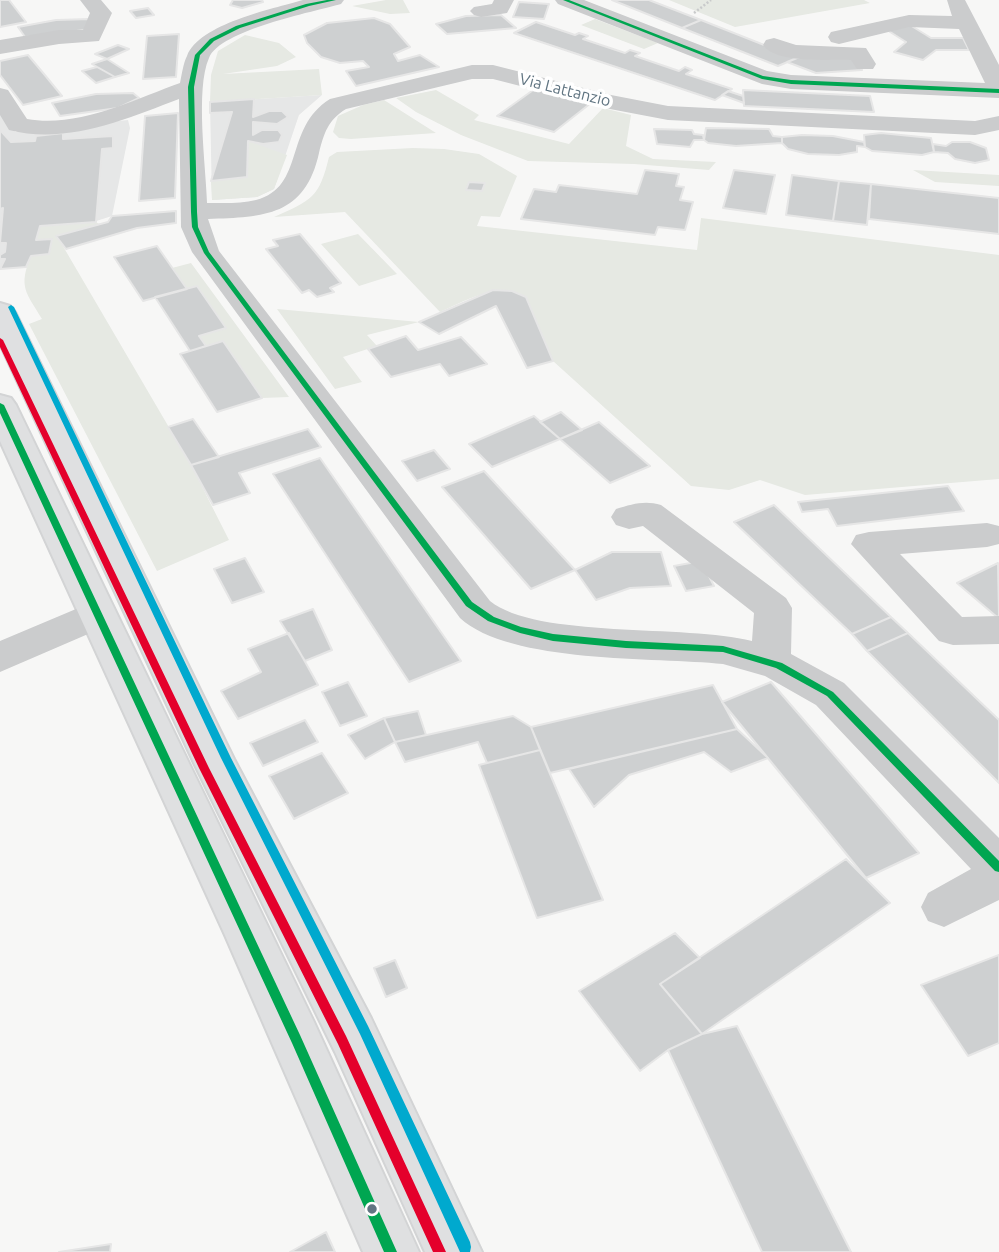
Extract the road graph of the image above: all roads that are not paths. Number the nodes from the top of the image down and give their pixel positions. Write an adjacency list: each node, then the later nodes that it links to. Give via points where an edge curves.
1 (90, 0): 10 (street, via 101,13 91,36)
2 (504, 0): 5 (street, via 499,9)
3 (565, 0): 11 (street, via 762,77)
4 (315, 2): 12 (street, via 212,40 198,55)
5 (481, 10)
6 (961, 10): 7 (street); 8 (street); 13 (street)
7 (891, 16)
8 (839, 37)
9 (774, 45): 11 (street, via 794,52 858,52)
10 (0, 47)
11 (879, 86): 13 (street)
12 (191, 87): 14 (street, via 123,113 76,124 28,128 18,125); 16 (street)
13 (999, 90)
14 (0, 95)
15 (999, 123): 16 (street, Via Lattanzio, via 975,128 668,113 493,72 472,72 338,104 324,113 297,184 284,198 264,207)
16 (194, 212): 24 (street, via 206,252 469,604 488,620 559,637 726,650)
17 (0, 312): 29 (main road)
18 (0, 405): 21 (main road)
19 (629, 516): 24 (street, via 649,513 773,608)
20 (987, 535): 22 (street, via 869,544 953,631)
21 (95, 615): 23 (street); 28 (main road, via 312,1070)
22 (999, 630)
23 (0, 657)
24 (771, 661): 25 (street, via 802,674 830,694)
25 (999, 868)
26 (999, 877): 27 (street)
27 (944, 907)
28 (391, 1252)
29 (454, 1252)

